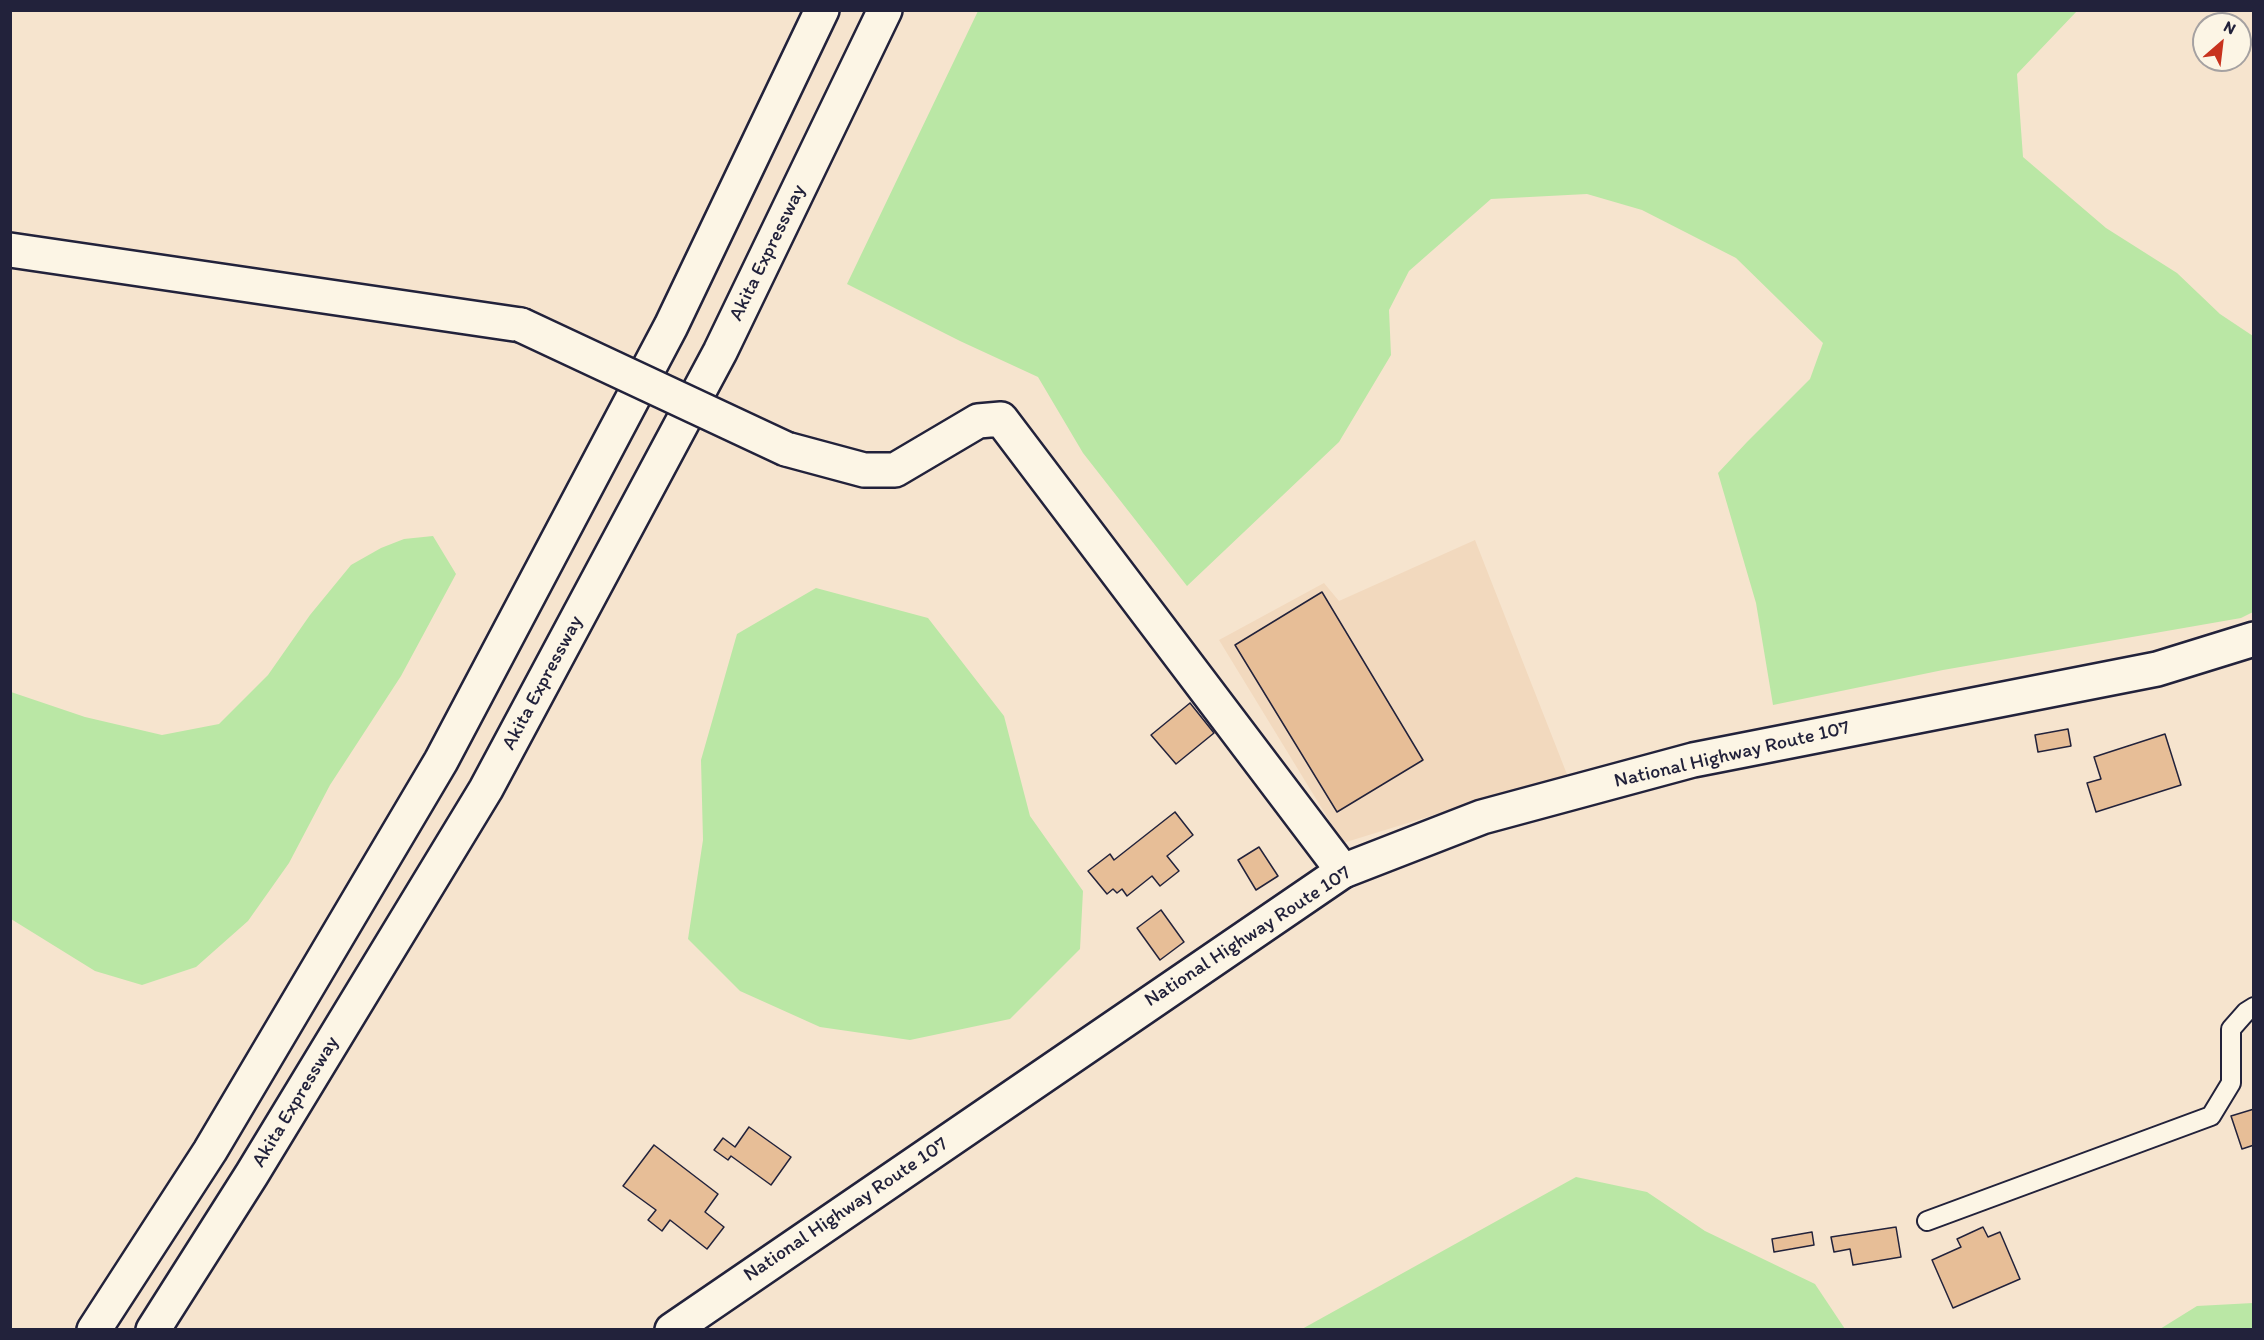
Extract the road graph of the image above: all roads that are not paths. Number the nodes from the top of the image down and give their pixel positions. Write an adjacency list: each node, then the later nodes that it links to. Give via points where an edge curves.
1 (822, 10): 8 (main road, via 671,326 441,761 210,1151)
2 (885, 10): 9 (main road, Akita Expressway, via 720,352 486,789)
3 (10, 250): 5 (main road, bridge, via 521,325 786,449 864,470 895,470 978,421 1001,419)
4 (2253, 639): 5 (main road, National Highway Route 107, via 2157,669 1693,759 1482,817)
5 (1343, 871): 10 (main road, National Highway Route 107)
6 (2253, 1007): 7 (lane, via 2231,1029 2231,1083 2211,1116)
7 (1927, 1221)
8 (94, 1329)
9 (153, 1329)
10 (672, 1329)

